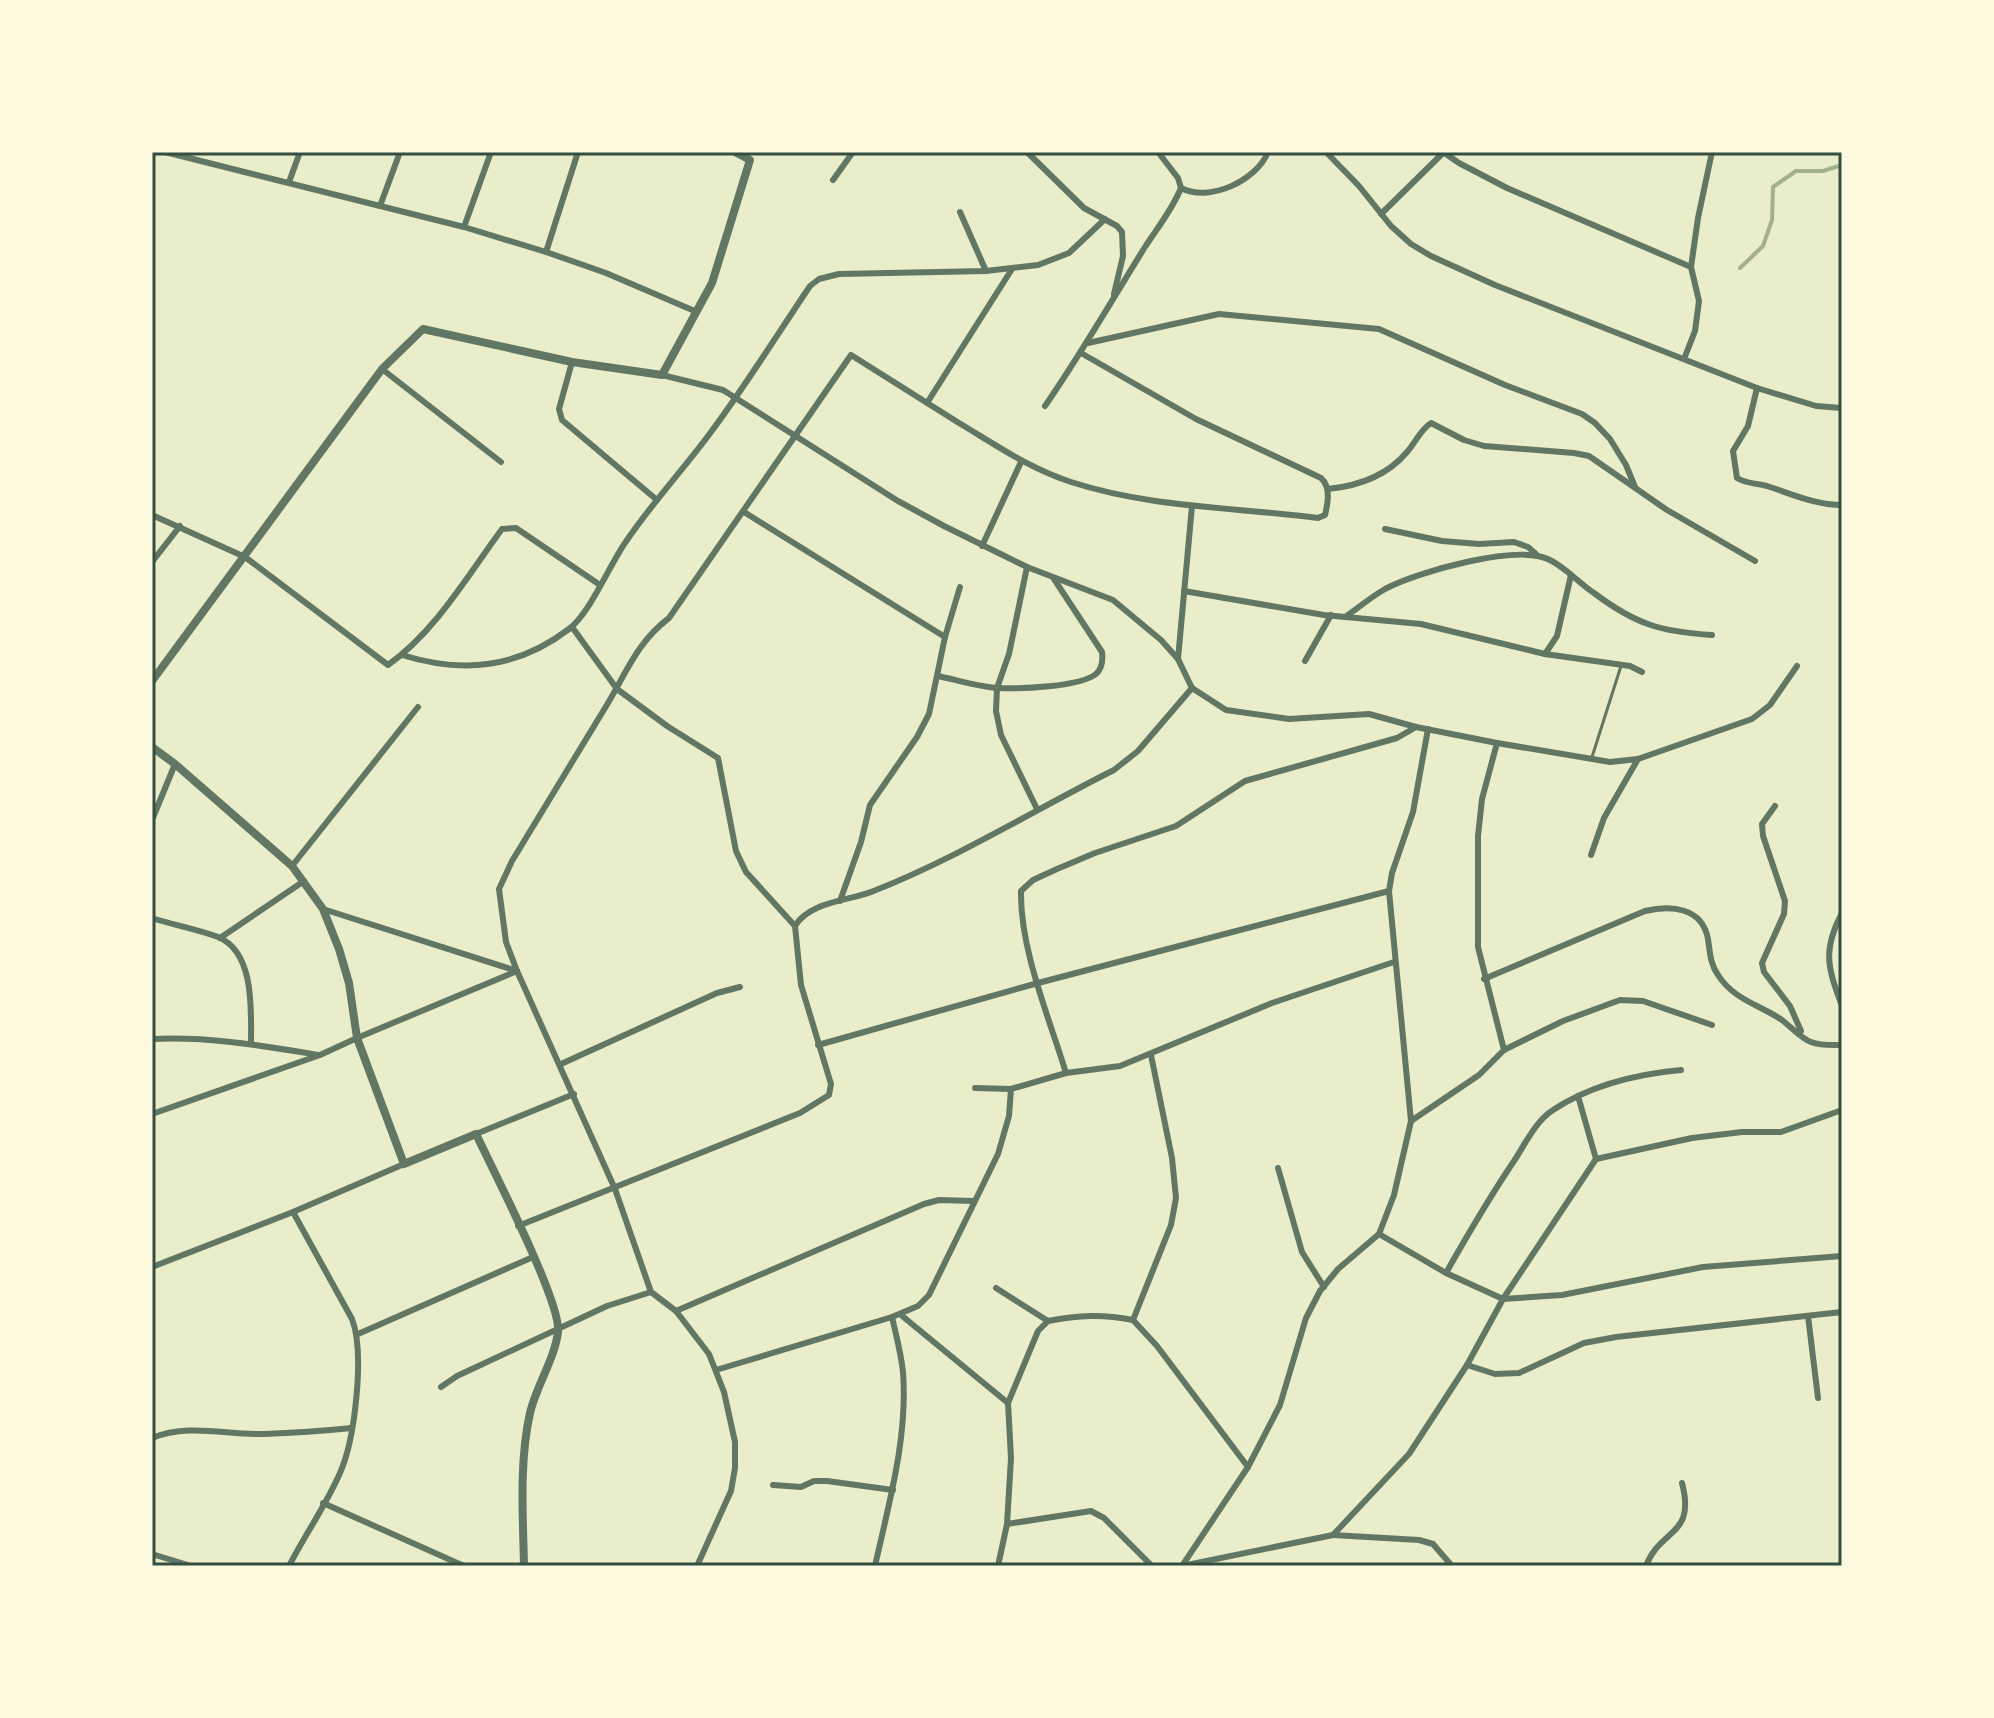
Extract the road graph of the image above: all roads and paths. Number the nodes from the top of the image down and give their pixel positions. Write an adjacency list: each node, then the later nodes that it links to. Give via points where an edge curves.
1 (165, 152): 15 (street)
2 (201, 152): 15 (street)
3 (300, 152): 17 (street)
4 (400, 152): 19 (street)
5 (491, 152): 23 (street)
6 (578, 152): 24 (street)
7 (735, 152): 29 (street, via 750,160 718,264)
8 (853, 152): 16 (street)
9 (1027, 152): 22 (street, via 1077,203)
10 (1158, 152): 18 (street)
11 (1268, 152): 18 (street, via 1248,177 1221,189 1190,193)
12 (1326, 152): 21 (street)
13 (1443, 152): 21 (street); 25 (street, via 1507,188)
14 (1712, 152): 25 (street)
15 (198, 160): 17 (street)
16 (833, 180)
17 (289, 182): 19 (street)
18 (1181, 188): 28 (street)
19 (380, 206): 23 (street)
20 (960, 212): 27 (street)
21 (1381, 214): 32 (street, via 1431,256)
22 (1105, 219): 26 (street, via 1069,253); 28 (street, via 1117,226 1124,243)
23 (464, 227): 24 (street)
24 (546, 252): 29 (street)
25 (1691, 267): 32 (street, via 1699,301)
26 (1012, 269): 27 (street); 38 (street)
27 (986, 271): 37 (street, via 839,274 819,279)
28 (1112, 303): 30 (street)
29 (697, 312): 35 (street)
30 (1088, 343): 31 (street); 44 (street, via 1219,314 1379,329 1582,414 1610,439)
31 (1081, 353): 39 (street); 45 (street, via 1196,419 1321,478)
32 (1684, 359): 36 (street)
33 (572, 362): 34 (street, via 423,329); 35 (street); 46 (street, via 559,409 562,420)
34 (382, 369): 42 (street); 55 (street)
35 (662, 375): 37 (street)
36 (1757, 388): 40 (street, via 1816,406); 47 (street, via 1748,426 1733,451 1737,478 1810,502)
37 (736, 397): 41 (street); 46 (street)
38 (927, 403): 41 (street, via 851,355); 43 (street)
39 (1045, 406)
40 (1842, 408)
41 (795, 435): 49 (street); 53 (street, via 898,501)
42 (501, 462)
43 (1021, 462): 48 (street, via 1088,487); 53 (street)
44 (1635, 487): 45 (street, via 1583,454 1484,446 1431,423 1394,466 1359,484); 56 (street)
45 (1328, 489): 48 (street, via 1325,515 1318,518)
46 (657, 500): 61 (street)
47 (1842, 505)
48 (1192, 506): 63 (street)
49 (744, 512): 68 (street); 80 (street, via 669,618 637,650)
50 (152, 515): 51 (street)
51 (180, 526): 55 (street); 57 (street)
52 (1385, 529): 54 (street, via 1442,541 1514,542)
53 (982, 546): 58 (street)
54 (1536, 554): 59 (street); 65 (street, via 1496,556 1411,578)
55 (245, 557): 70 (street, via 388,665); 77 (street)
56 (1755, 561)
57 (152, 562)
58 (1027, 567): 60 (street); 78 (street)
59 (1571, 575): 67 (street, via 1622,613 1657,629); 69 (street, via 1557,636)
60 (1054, 579): 71 (street, via 1113,600); 78 (street, via 1102,652 1098,672 1086,679)
61 (600, 585): 66 (street); 70 (street, via 516,528 502,529)
62 (960, 587): 68 (street)
63 (1184, 591): 64 (street); 71 (street)
64 (1331, 615): 65 (street); 72 (street)
65 (1345, 617): 69 (street, via 1421,624)
66 (572, 627): 70 (street, via 518,659 495,664 426,662); 80 (street)
67 (1712, 635)
68 (945, 637): 76 (street)
69 (1545, 654): 73 (street)
70 (402, 655)
71 (1178, 659): 79 (street)
72 (1305, 661)
73 (1621, 666): 75 (street); 87 (lane)
74 (1797, 666): 86 (street, via 1770,705 1752,719)
75 (1642, 672)
76 (938, 676): 78 (street); 96 (street, via 917,737 870,805)
77 (152, 681)
78 (997, 688): 90 (street, via 1001,735)
79 (1192, 688): 82 (street, via 1226,710 1289,719 1369,714); 90 (street, via 1138,751 1114,770)
80 (617, 689): 100 (street, via 718,758 736,851 746,872); 103 (street, via 499,889 506,942)
81 (418, 707): 93 (street)
82 (1416, 727): 83 (street); 105 (street, via 1397,738 1245,781 1176,826 1033,880 1021,891 1021,914)
83 (1428, 729): 84 (street); 95 (street, via 1413,812)
84 (1497, 743): 87 (street); 104 (street, via 1478,836 1478,947)
85 (152, 747): 88 (street)
86 (1638, 759): 87 (street); 92 (street, via 1604,818)
87 (1590, 761)
88 (175, 764): 91 (street); 93 (street)
89 (1775, 806): 109 (street, via 1762,824 1763,836 1783,886 1784,914 1762,963)
90 (1037, 809): 96 (street, via 909,876)
91 (152, 820)
92 (1591, 855)
93 (292, 866): 94 (street)
94 (304, 881): 97 (street); 101 (street)
95 (1389, 891): 102 (street); 105 (street)
96 (840, 901): 100 (street, via 812,910)
97 (323, 909): 103 (street); 110 (street, via 349,983)
98 (1842, 913): 107 (street, via 1828,967)
99 (152, 918): 101 (street)
100 (795, 926): 113 (street, via 801,985)
101 (220, 938): 112 (street, via 234,951 250,984)
102 (1394, 962): 117 (street, via 1272,1003); 127 (street)
103 (517, 971): 110 (street); 118 (street)
104 (1484, 979): 109 (street, via 1645,911 1682,909 1703,924 1713,965 1732,991); 115 (street)
105 (1038, 983): 113 (street); 120 (street)
106 (740, 987): 118 (street)
107 (1842, 1006)
108 (1712, 1025): 115 (street, via 1643,1001 1620,1000)
109 (1802, 1034): 114 (street, via 1820,1045)
110 (357, 1038): 116 (street); 130 (street)
111 (152, 1039): 112 (street)
112 (251, 1043): 116 (street)
113 (818, 1045): 132 (street, via 831,1084 829,1095 800,1113)
114 (1842, 1045)
115 (1504, 1050): 127 (street, via 1479,1075)
116 (320, 1055): 126 (street)
117 (1151, 1055): 120 (street, via 1120,1066); 150 (street, via 1176,1198 1171,1225)
118 (561, 1064): 123 (street)
119 (1681, 1070): 124 (street, via 1646,1074)
120 (1066, 1073): 122 (street)
121 (975, 1088): 122 (street)
122 (1011, 1089): 133 (street, via 998,1154)
123 (574, 1094): 128 (street); 132 (street)
124 (1578, 1096): 129 (street); 140 (street, via 1551,1111 1532,1134)
125 (1842, 1110): 129 (street, via 1781,1132 1692,1138)
126 (152, 1114)
127 (1411, 1121): 136 (street)
128 (476, 1134): 130 (street); 135 (street)
129 (1596, 1159): 144 (street)
130 (404, 1164): 134 (street)
131 (1278, 1168): 141 (street, via 1302,1252)
132 (615, 1189): 135 (street); 143 (street)
133 (974, 1201): 145 (street, via 924,1204); 147 (street, via 929,1295)
134 (293, 1212): 139 (street); 153 (street)
135 (518, 1226): 138 (street)
136 (1379, 1234): 140 (street); 141 (street)
137 (1842, 1256): 144 (street, via 1703,1267 1562,1295)
138 (533, 1257): 152 (street); 153 (street)
139 (152, 1267)
140 (1446, 1273): 144 (street)
141 (1324, 1287): 161 (street, via 1306,1318 1280,1405)
142 (996, 1288): 151 (street)
143 (651, 1292): 145 (street); 152 (street)
144 (1503, 1299): 154 (street)
145 (676, 1311): 155 (street)
146 (1842, 1312): 148 (street)
147 (901, 1315): 149 (street); 158 (street)
148 (1808, 1316): 154 (street, via 1584,1343 1507,1375); 157 (street)
149 (892, 1317): 155 (street); 164 (street, via 903,1371)
150 (1133, 1320): 151 (street, via 1078,1315); 161 (street)
151 (1048, 1321): 158 (street, via 1038,1331)
152 (559, 1330): 156 (street); 172 (street, via 530,1412 523,1463)
153 (358, 1334): 159 (street)
154 (1467, 1365): 167 (street, via 1409,1454)
155 (716, 1370): 173 (street, via 735,1442 735,1468 731,1491)
156 (441, 1387)
157 (1818, 1398)
158 (1008, 1403): 166 (street)
159 (352, 1428): 160 (street, via 263,1434 185,1429); 165 (street, via 341,1471)
160 (152, 1438)
161 (1248, 1467): 177 (street)
162 (1682, 1483): 179 (street, via 1688,1504 1684,1519)
163 (773, 1485): 164 (street, via 801,1487 827,1481)
164 (893, 1490): 174 (street)
165 (323, 1503): 170 (street); 171 (street)
166 (1007, 1524): 175 (street); 176 (street, via 1091,1511)
167 (1333, 1535): 177 (street); 178 (street, via 1419,1540 1433,1544)
168 (152, 1554): 169 (street)
169 (191, 1566)
170 (289, 1566)
171 (464, 1566)
172 (524, 1566)
173 (697, 1566)
174 (875, 1566)
175 (998, 1566)
176 (1152, 1566)
177 (1182, 1566)
178 (1452, 1566)
179 (1646, 1566)

